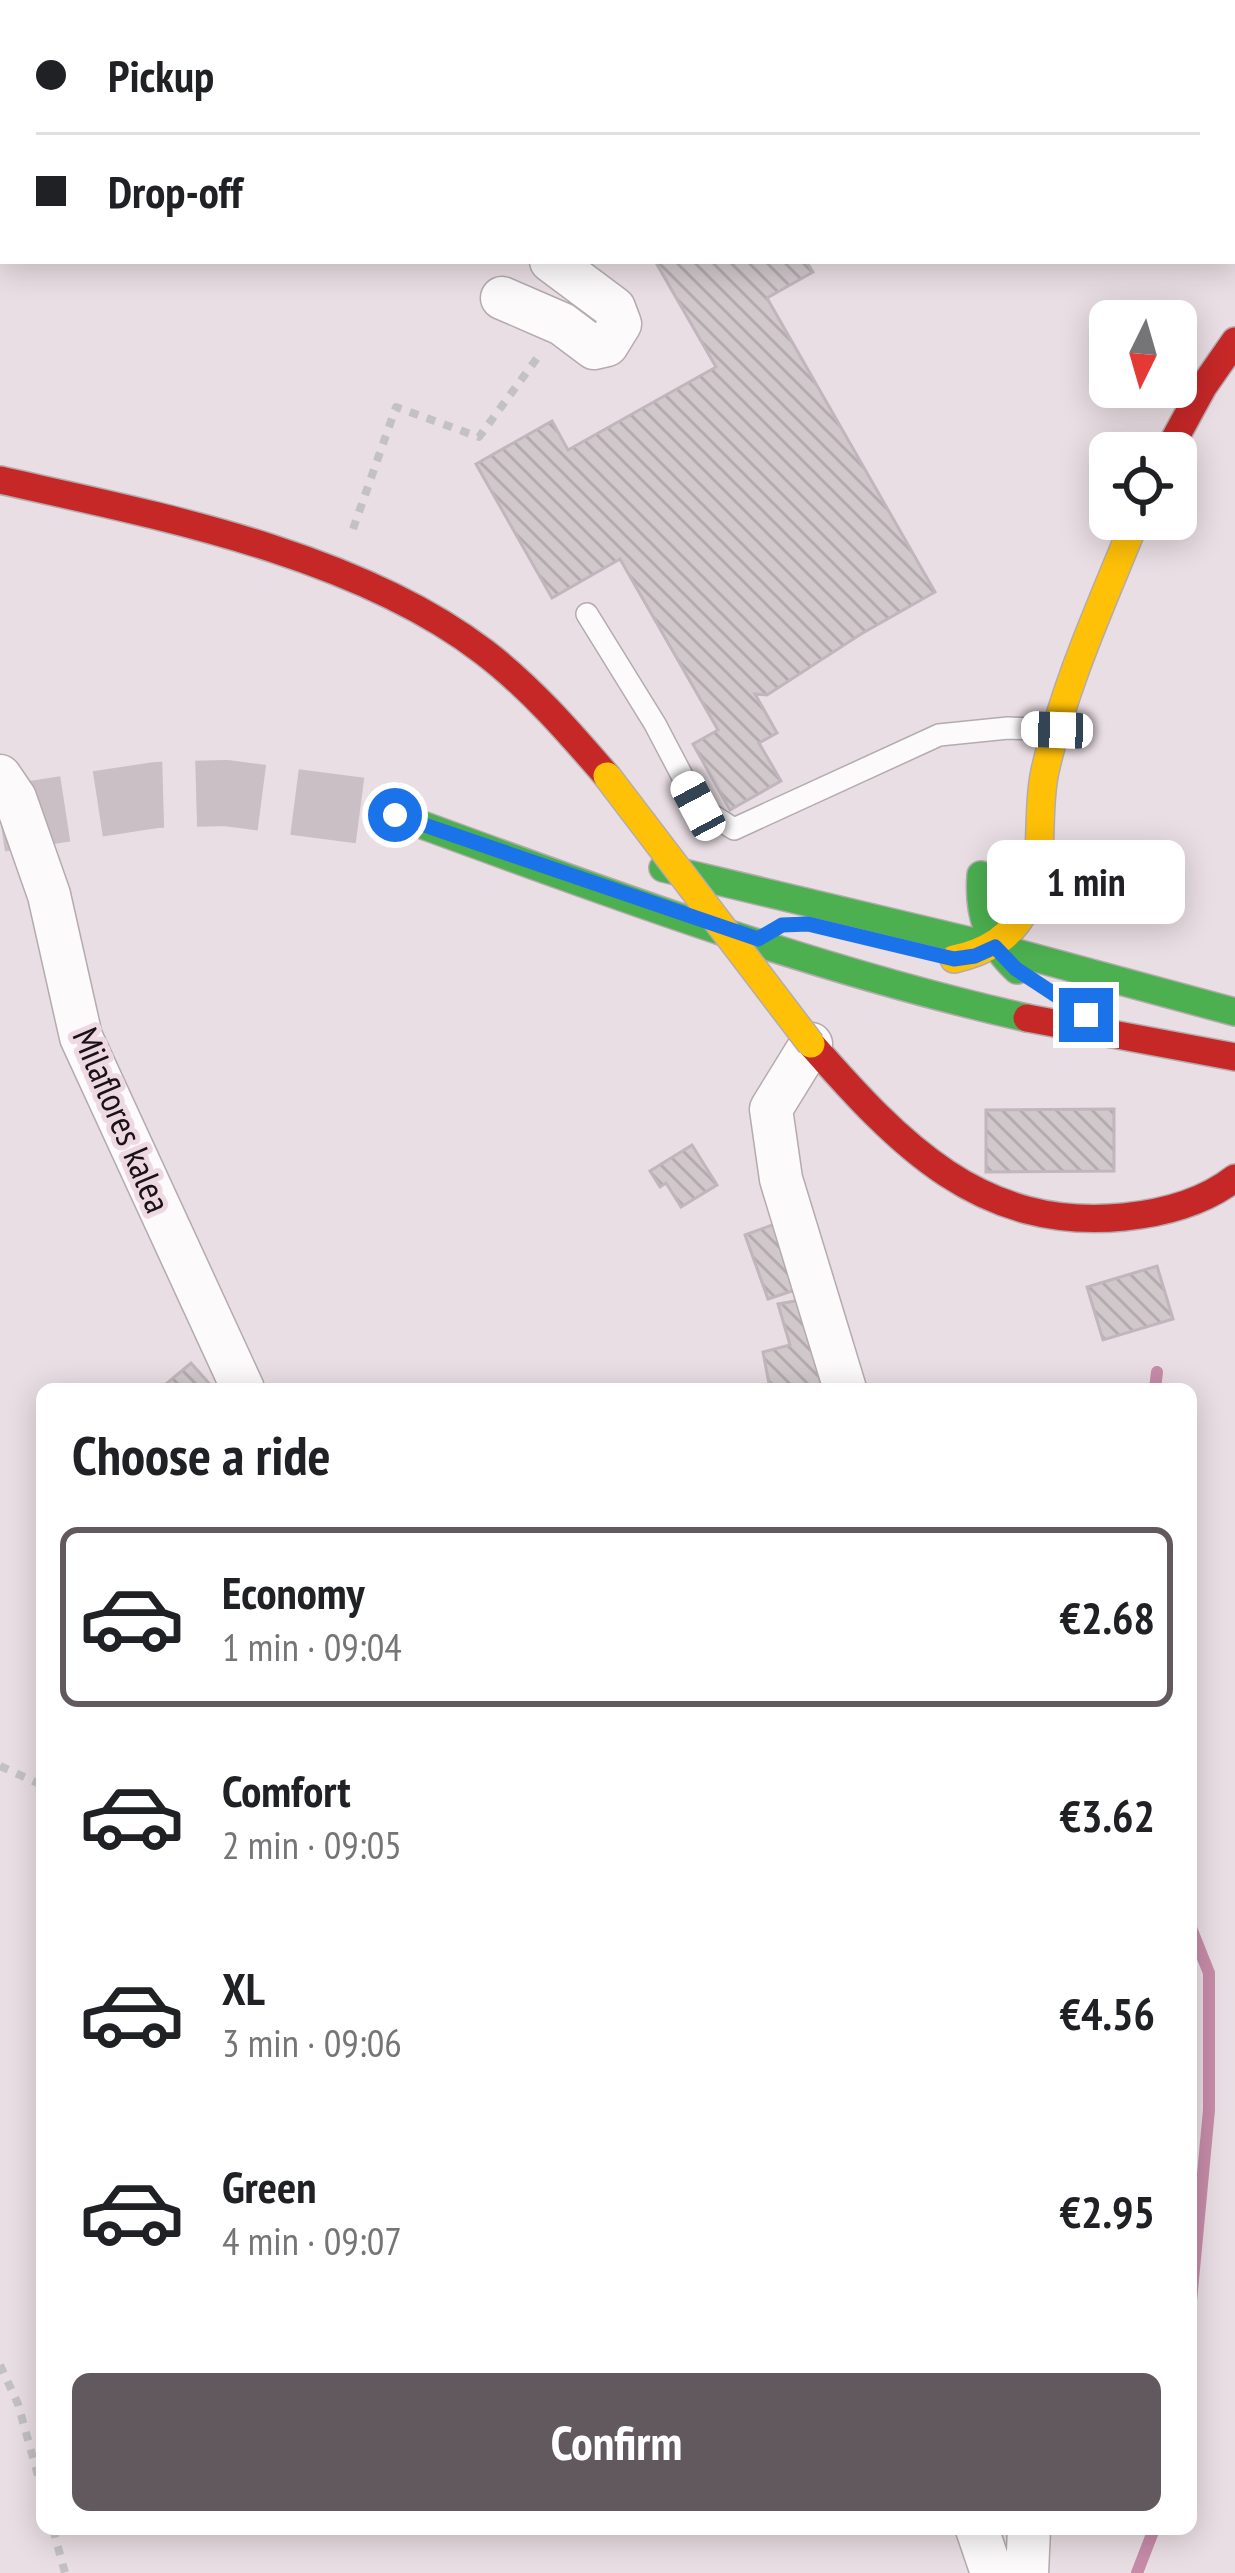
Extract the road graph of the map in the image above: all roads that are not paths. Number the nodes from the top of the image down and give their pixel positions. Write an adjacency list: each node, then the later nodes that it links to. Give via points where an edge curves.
1 (554, 264): 2 (street, via 614,308 620,324 607,345 594,348)
2 (502, 298)
3 (1235, 341): 4 (main road)
4 (1178, 432)
5 (0, 480): 21 (main road, bridge, via 207,527 338,574 426,614 484,652 608,776)
6 (1127, 540): 8 (main road)
7 (587, 614): 8 (lane, via 698,806 734,830 938,735)
8 (1057, 730): 9 (main road)
9 (1045, 773): 13 (main road); 14 (main road, via 1004,841)
10 (0, 776): 24 (street, Milaflores kalea, via 49,896 81,1036)
11 (567, 847): 16 (main road, via 395,815)
12 (629, 861): 15 (main road)
13 (1035, 888): 17 (main road, via 1020,923); 18 (main road, via 1055,930)
14 (962, 889): 15 (main road); 17 (main road, via 978,894)
15 (903, 925): 17 (main road)
16 (758, 939): 17 (main road, via 782,925 808,924 954,959); 20 (main road, via 965,1004)
17 (995, 947): 18 (main road); 20 (main road)
18 (1105, 975): 19 (main road)
19 (1235, 1012)
20 (1122, 1038): 22 (main road)
21 (811, 1044): 23 (main road, via 921,1160 1012,1210 1117,1220 1219,1192); 25 (street, via 771,1109 781,1179)
22 (1235, 1057)
23 (1235, 1178)
24 (240, 1383)
25 (843, 1383)
26 (979, 2535): 28 (street)
27 (1029, 2535): 29 (street)
28 (992, 2573)
29 (1027, 2573)

